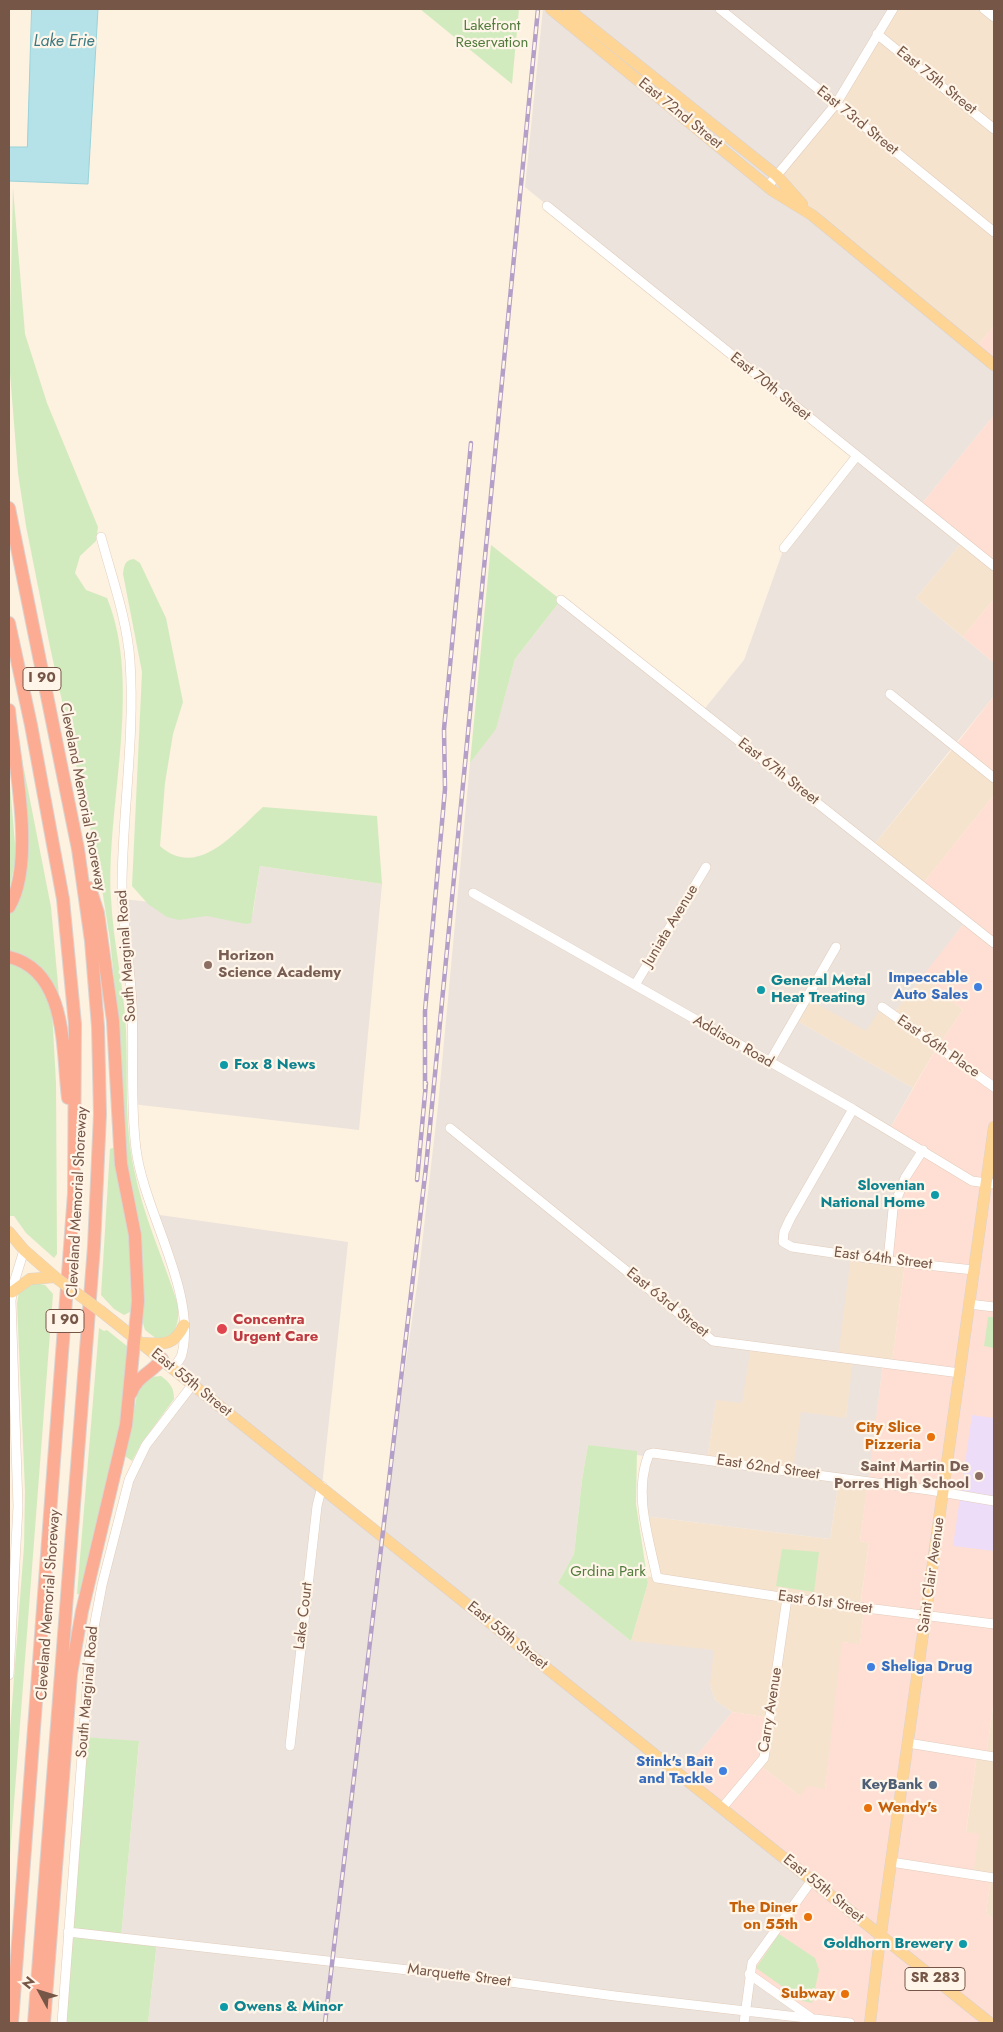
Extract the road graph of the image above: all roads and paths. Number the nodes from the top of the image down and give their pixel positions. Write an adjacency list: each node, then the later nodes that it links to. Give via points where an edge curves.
1 (551, 9): 11 (main road, East 72nd Street)
2 (568, 9): 10 (main road, East 72nd Street)
3 (720, 9): 8 (street, East 73rd Street)
4 (893, 9): 7 (street)
5 (984, 9): 6 (street)
6 (994, 17)
7 (877, 34): 8 (street); 9 (street, East 75th Street)
8 (836, 104): 10 (street); 14 (street, East 73rd Street)
9 (994, 129)
10 (776, 176): 11 (street); 13 (main road, East 72nd Street)
11 (768, 186): 13 (main road, East 72nd Street)
12 (547, 206): 16 (street, East 70th Street)
13 (812, 215): 15 (main road, East 72nd Street)
14 (994, 232)
15 (994, 365)
16 (856, 457): 19 (street); 20 (street, East 70th Street)
17 (9, 508): 26 (highway, Cleveland Memorial Shoreway / I 90)
18 (100, 537): 51 (street, South Marginal Road, via 124,622 130,659 130,750 122,884 132,1005 132,1104 136,1150 180,1290)
19 (784, 548)
20 (994, 566)
21 (561, 600): 30 (street, East 67th Street)
22 (9, 623): 41 (highway, Cleveland Memorial Shoreway / I 90, via 63,899 75,1024)
23 (890, 694): 25 (street)
24 (9, 710): 29 (highway, via 22,856 17,891)
25 (994, 778)
26 (78, 849): 52 (highway, via 98,913 114,1021 121,1164 137,1261); 79 (highway, Cleveland Memorial Shoreway / I 90, via 95,976 100,1114 94,1246)
27 (706, 867): 33 (street, Juniata Avenue)
28 (474, 893): 33 (street, Addison Road)
29 (9, 907)
30 (994, 943)
31 (836, 947): 35 (street)
32 (9, 958): 41 (highway, via 35,970 54,998)
33 (635, 985): 35 (street, Addison Road)
34 (882, 1007): 36 (street, East 66th Place)
35 (769, 1063): 37 (street, Addison Road)
36 (994, 1086)
37 (853, 1109): 40 (street, Addison Road); 45 (street, East 64th Street, via 784,1232 783,1242 792,1247)
38 (994, 1127): 42 (main road, Saint Clair Avenue)
39 (450, 1128): 55 (street, East 63rd Street, via 713,1341)
40 (923, 1150): 42 (street, Addison Road, via 972,1181); 45 (street, via 905,1178 893,1209)
41 (74, 1156): 78 (highway, Cleveland Memorial Shoreway / I 90, via 68,1291)
42 (990, 1184): 46 (main road, Saint Clair Avenue)
43 (9, 1232): 44 (main road, East 55th Street)
44 (24, 1250): 47 (main road, East 55th Street); 48 (street)
45 (888, 1261): 46 (street, East 64th Street)
46 (974, 1270): 49 (main road, Saint Clair Avenue)
47 (52, 1274): 48 (main road, via 30,1279); 52 (main road, East 55th Street, bridge)
48 (12, 1292): 65 (street, via 18,1506)
49 (969, 1304): 50 (street); 55 (main road, Saint Clair Avenue)
50 (994, 1307)
51 (184, 1325): 52 (main road, via 172,1341 162,1344); 54 (street, South Marginal Road, via 182,1356)
52 (137, 1340): 53 (main road, East 55th Street); 57 (highway)
53 (162, 1360): 54 (main road, East 55th Street); 57 (highway, via 154,1370 139,1378)
54 (172, 1368): 56 (main road, East 55th Street)
55 (960, 1373): 59 (main road, Saint Clair Avenue)
56 (193, 1384): 58 (main road, East 55th Street); 73 (street, South Marginal Road, via 152,1436 133,1469 96,1611 90,1648)
57 (130, 1396): 80 (highway, via 118,1465 82,1611 72,1666)
58 (322, 1486): 67 (street, Lake Court, via 317,1506); 69 (main road, East 55th Street)
59 (942, 1493): 60 (street, East 62nd Street); 61 (street, East 62nd Street, via 652,1452 646,1461 643,1500); 63 (main road, Saint Clair Avenue)
60 (994, 1501)
61 (657, 1578): 62 (street, East 61st Street)
62 (787, 1598): 63 (street, East 61st Street); 69 (street, Carry Avenue, via 764,1758)
63 (926, 1615): 64 (street, East 61st Street); 66 (main road, Saint Clair Avenue)
64 (994, 1624)
65 (9, 1675)
66 (908, 1744): 68 (street); 70 (main road, Saint Clair Avenue)
67 (290, 1746)
68 (994, 1757)
69 (722, 1808): 72 (main road, East 55th Street)
70 (891, 1862): 71 (street); 74 (main road, Saint Clair Avenue)
71 (994, 1878)
72 (812, 1880): 74 (main road, East 55th Street); 75 (street, via 752,1963)
73 (68, 1932): 76 (street, Marquette Street); 81 (street, South Marginal Road)
74 (881, 1935): 84 (main road, Saint Clair Avenue); 85 (main road, East 55th Street / SR 283)
75 (749, 1974): 76 (street); 77 (street)
76 (745, 2011): 77 (street, Marquette Street); 82 (street)
77 (811, 2018): 83 (street, Marquette Street)
78 (12, 2023)
79 (34, 2023)
80 (44, 2023)
81 (62, 2023)
82 (744, 2023)
83 (850, 2023)
84 (870, 2023)
85 (990, 2023)

